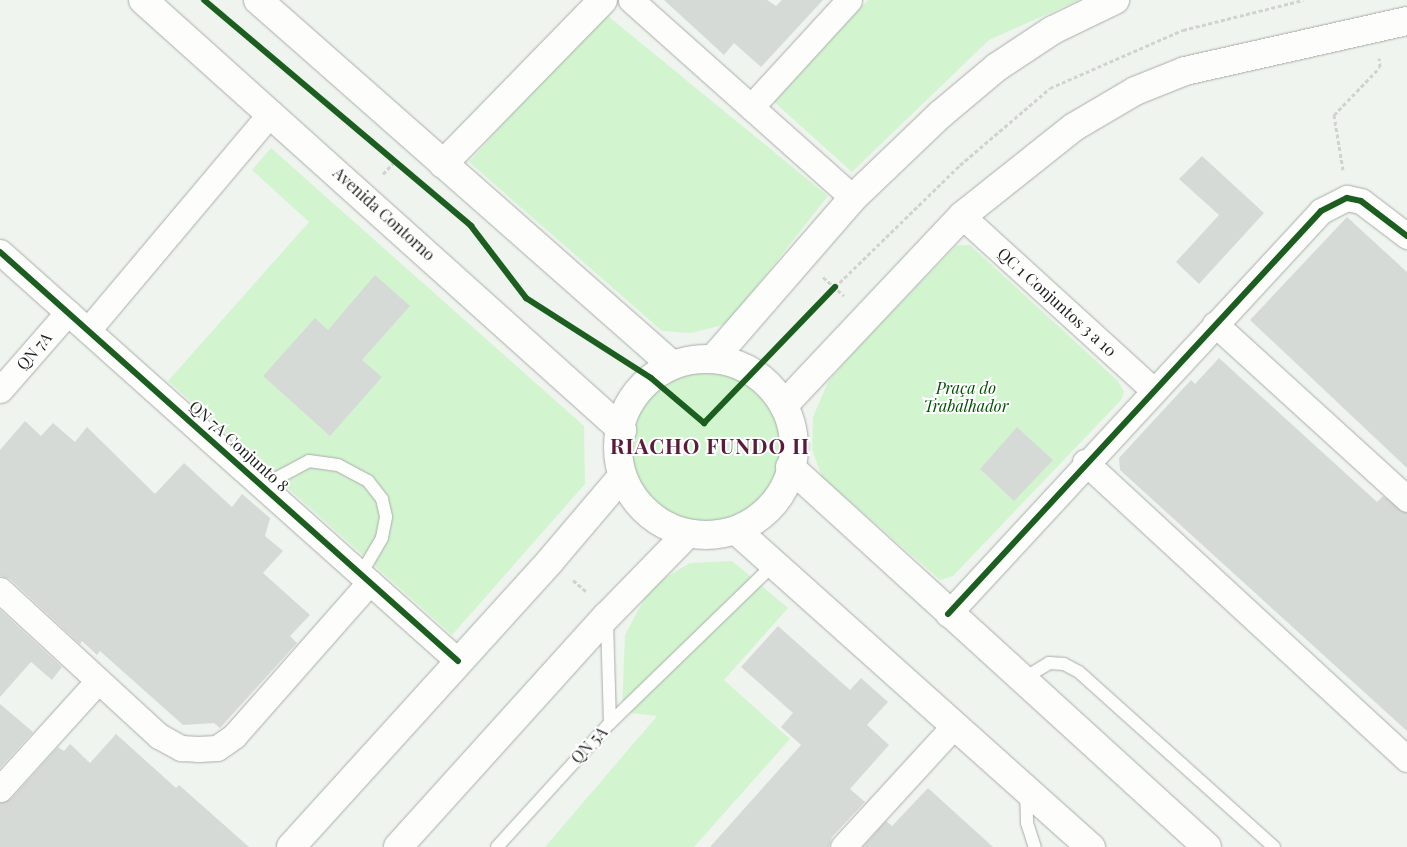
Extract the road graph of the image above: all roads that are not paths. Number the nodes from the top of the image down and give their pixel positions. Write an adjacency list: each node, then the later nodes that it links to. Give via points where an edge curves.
1 (143, 0): 9 (main road, Avenida Contorno)
2 (258, 0): 10 (main road)
3 (603, 0): 10 (main road)
4 (631, 0): 8 (street)
5 (850, 0): 8 (street)
6 (1115, 0): 11 (main road, via 1053,30 997,67 941,114)
7 (1407, 21): 12 (main road, via 1246,55 1185,72 1135,91 1074,127)
8 (751, 107): 11 (street)
9 (271, 113): 17 (street); 23 (main road, Avenida Contorno)
10 (443, 164): 19 (main road)
11 (853, 198): 18 (main road)
12 (962, 216): 20 (street, QC 1 Conjuntos 3 a 10); 22 (main road)
13 (1404, 227): 16 (street, via 1376,209 1347,198 1321,211)
14 (0, 252): 15 (street, QN 7A Conjunto 8)
15 (68, 312): 17 (street, QN 7A Conjunto 8); 21 (street, QN 7A)
16 (1215, 324): 20 (street); 28 (street)
17 (88, 330): 27 (street, QN 7A Conjunto 8)
18 (714, 358): 19 (main road); 22 (main road, via 752,370)
19 (672, 365): 23 (main road, via 637,393)
20 (1152, 389): 24 (street)
21 (0, 390)
22 (784, 405): 25 (main road, via 791,427)
23 (622, 430): 26 (main road)
24 (1085, 462): 35 (street); 41 (street)
25 (790, 467): 29 (main road, via 776,498 766,511); 35 (main road)
26 (620, 479): 30 (main road, via 631,498 648,515); 36 (main road)
27 (262, 486): 32 (street, QN 7A Conjunto 8); 32 (lane, via 309,461 338,465 368,480 382,499 386,517 382,538)
28 (1407, 499)
29 (737, 530): 30 (main road); 31 (main road)
30 (686, 535): 34 (main road)
31 (774, 564): 39 (lane); 40 (main road)
32 (366, 578): 36 (street, QN 7A Conjunto 8); 38 (street, via 234,736 217,748 181,748 160,736)
33 (0, 590): 38 (street)
34 (608, 614): 39 (lane, QN 5A); 45 (main road)
35 (948, 614): 37 (main road)
36 (458, 661): 44 (main road)
37 (1021, 680): 50 (main road); 51 (lane, via 1048,663 1064,664 1079,672)
38 (98, 681): 42 (street)
39 (610, 723): 46 (lane, QN 5A)
40 (954, 726): 43 (main road); 47 (street)
41 (1407, 759)
42 (0, 789)
43 (1026, 789): 48 (lane, via 1027,823); 49 (main road)
44 (291, 847)
45 (398, 847)
46 (496, 847)
47 (843, 847)
48 (1035, 847)
49 (1091, 847)
50 (1207, 847)
51 (1274, 847)

